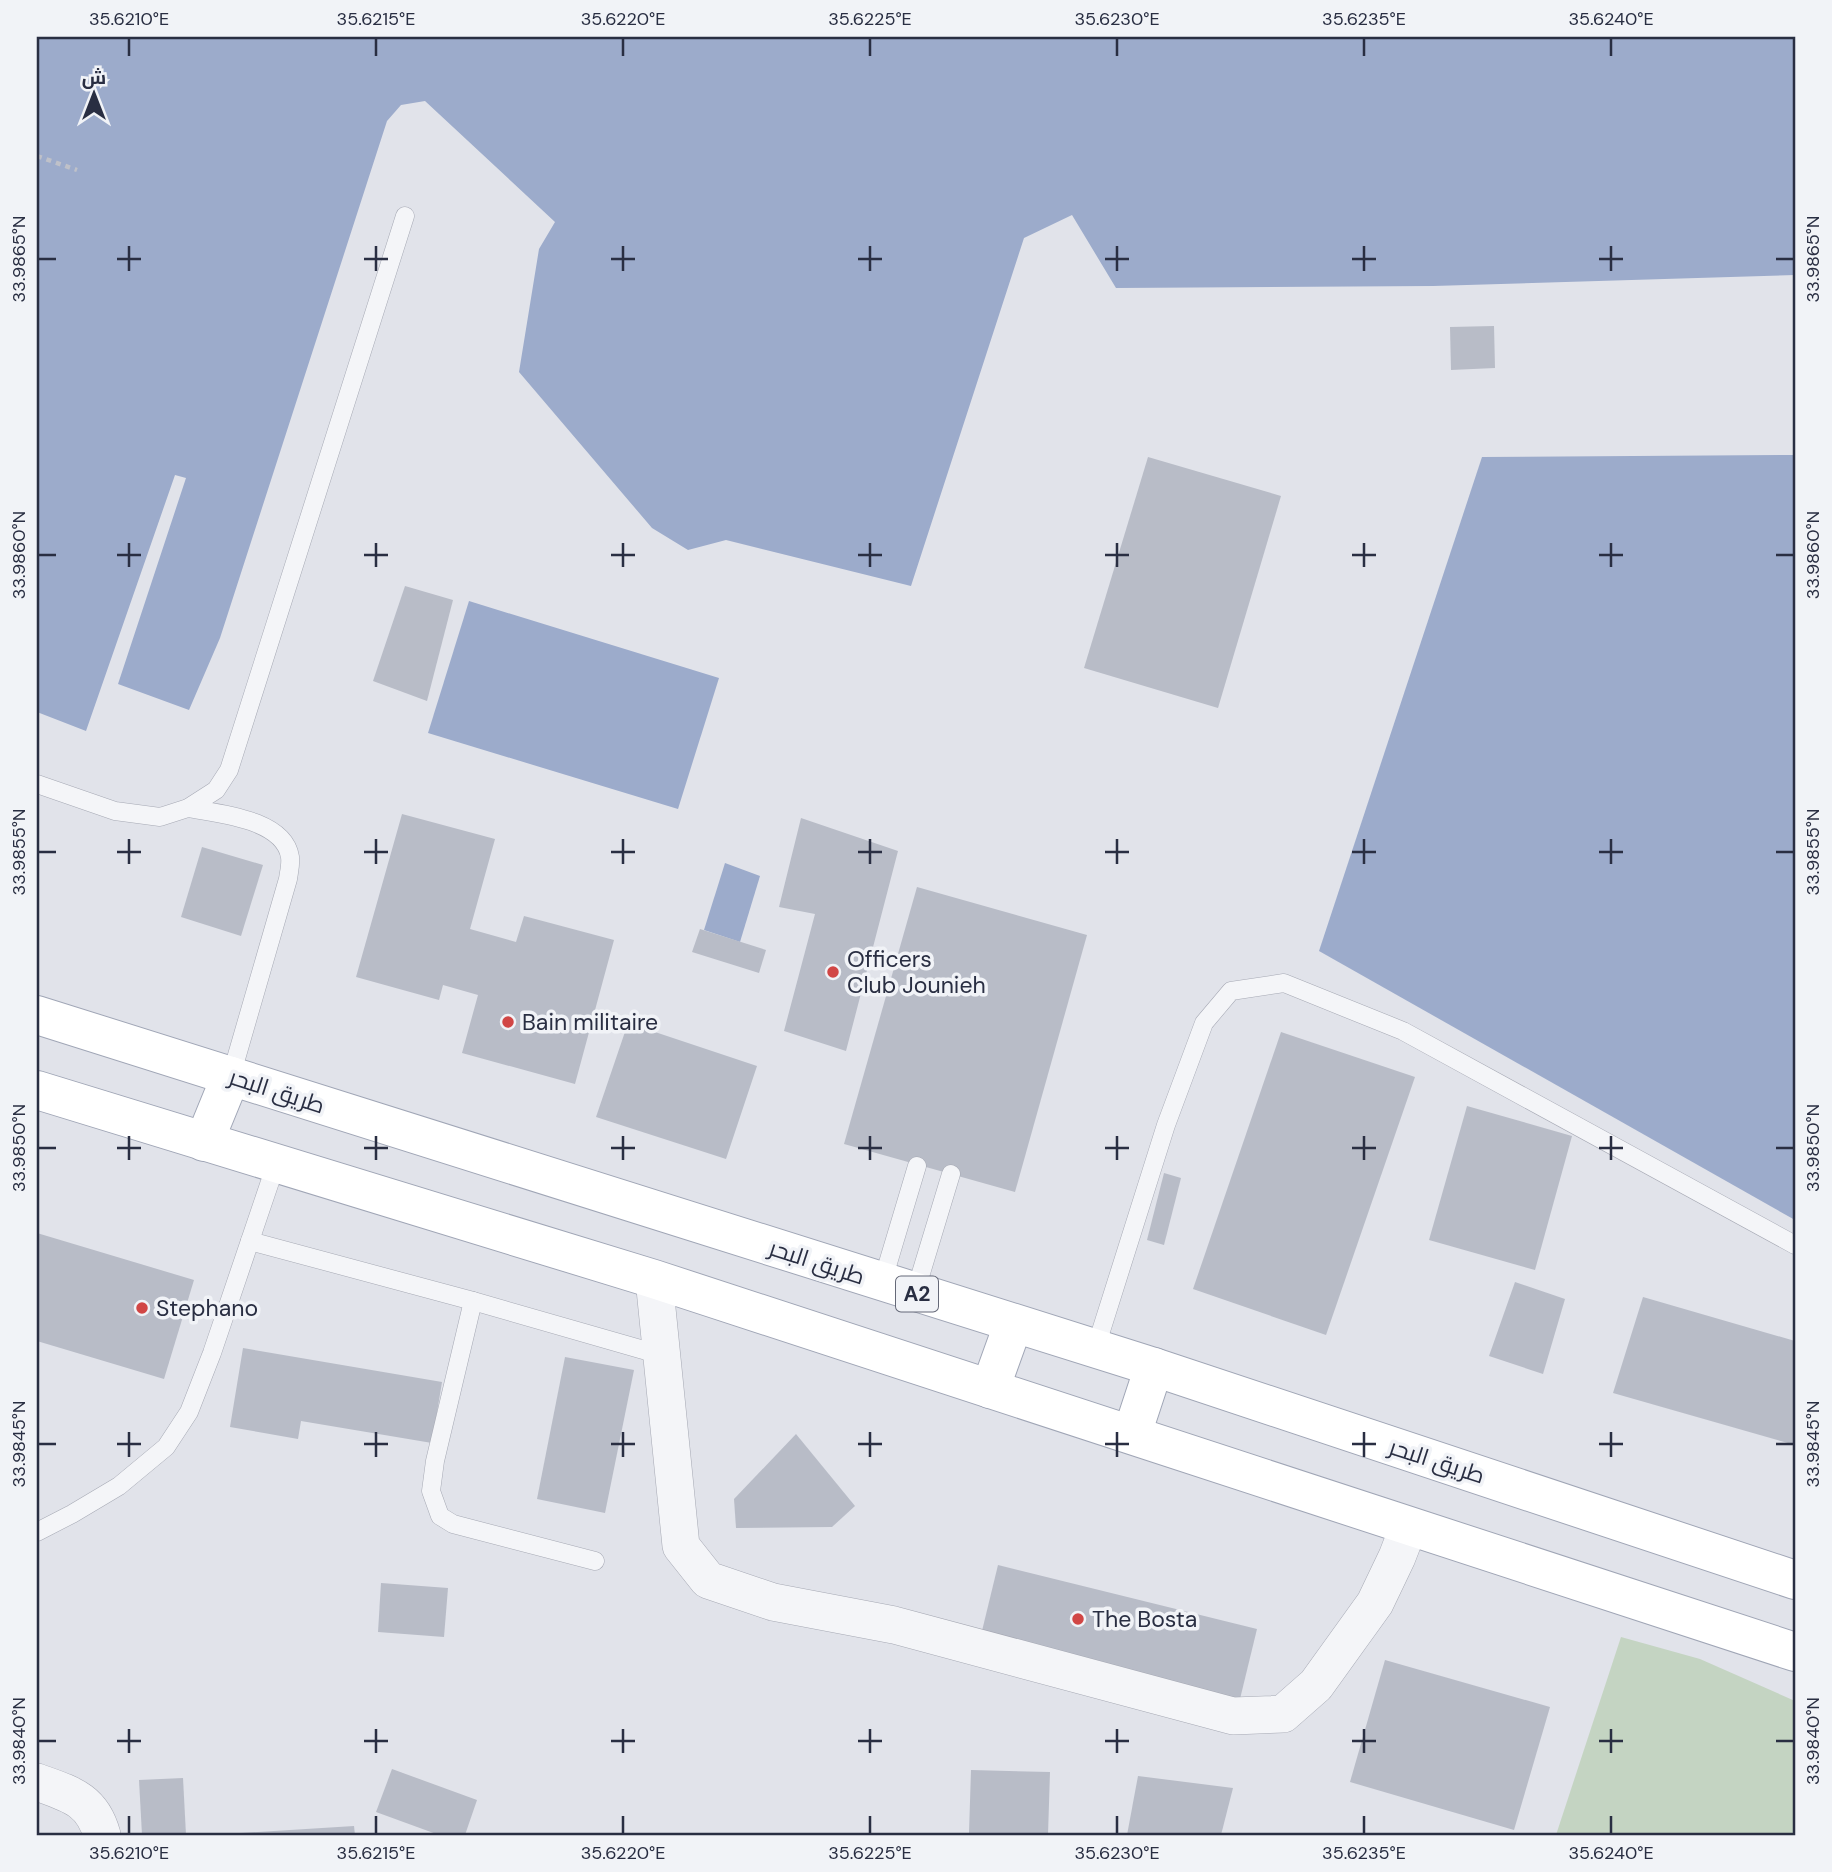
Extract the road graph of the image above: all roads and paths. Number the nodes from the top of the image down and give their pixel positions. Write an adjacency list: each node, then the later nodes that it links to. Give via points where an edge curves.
1 (37, 156): 2 (path)
2 (77, 170)
3 (405, 216): 5 (lane, via 229,770 216,790)
4 (37, 784): 5 (lane, via 115,811 160,817)
5 (188, 808): 7 (lane, via 253,821 280,835 290,856 288,879)
6 (37, 1015): 7 (main road, طريق البحر / A2)
7 (231, 1076): 9 (main road); 16 (main road, طريق البحر / A2)
8 (37, 1090): 9 (main road)
9 (204, 1142): 10 (main road)
10 (276, 1164): 13 (lane); 15 (main road)
11 (917, 1166): 16 (lane)
12 (951, 1174): 16 (lane)
13 (250, 1241): 17 (lane); 25 (lane, via 189,1412 166,1447 119,1486)
14 (1795, 1245): 19 (lane, via 1403,1031 1284,983 1231,991 1205,1023 1166,1125)
15 (654, 1279): 20 (street); 22 (main road)
16 (899, 1288): 18 (main road, طريق البحر / A2)
17 (473, 1301): 20 (lane); 26 (lane, via 435,1461 431,1491 440,1516 453,1524)
18 (1013, 1325): 19 (main road, طريق البحر / A2); 22 (main road)
19 (1095, 1350): 21 (main road, طريق البحر / A2)
20 (661, 1355): 24 (street, via 681,1546 708,1580 773,1602 894,1625 1233,1716 1283,1714 1316,1685 1375,1603)
21 (1154, 1367): 23 (main road); 27 (main road, طريق البحر / A2)
22 (990, 1389): 23 (main road)
23 (1132, 1434): 24 (main road)
24 (1409, 1526): 28 (main road)
25 (37, 1532)
26 (595, 1561)
27 (1795, 1580)
28 (1795, 1652)
29 (37, 1782): 30 (street, via 81,1800 97,1816)
30 (102, 1835)

